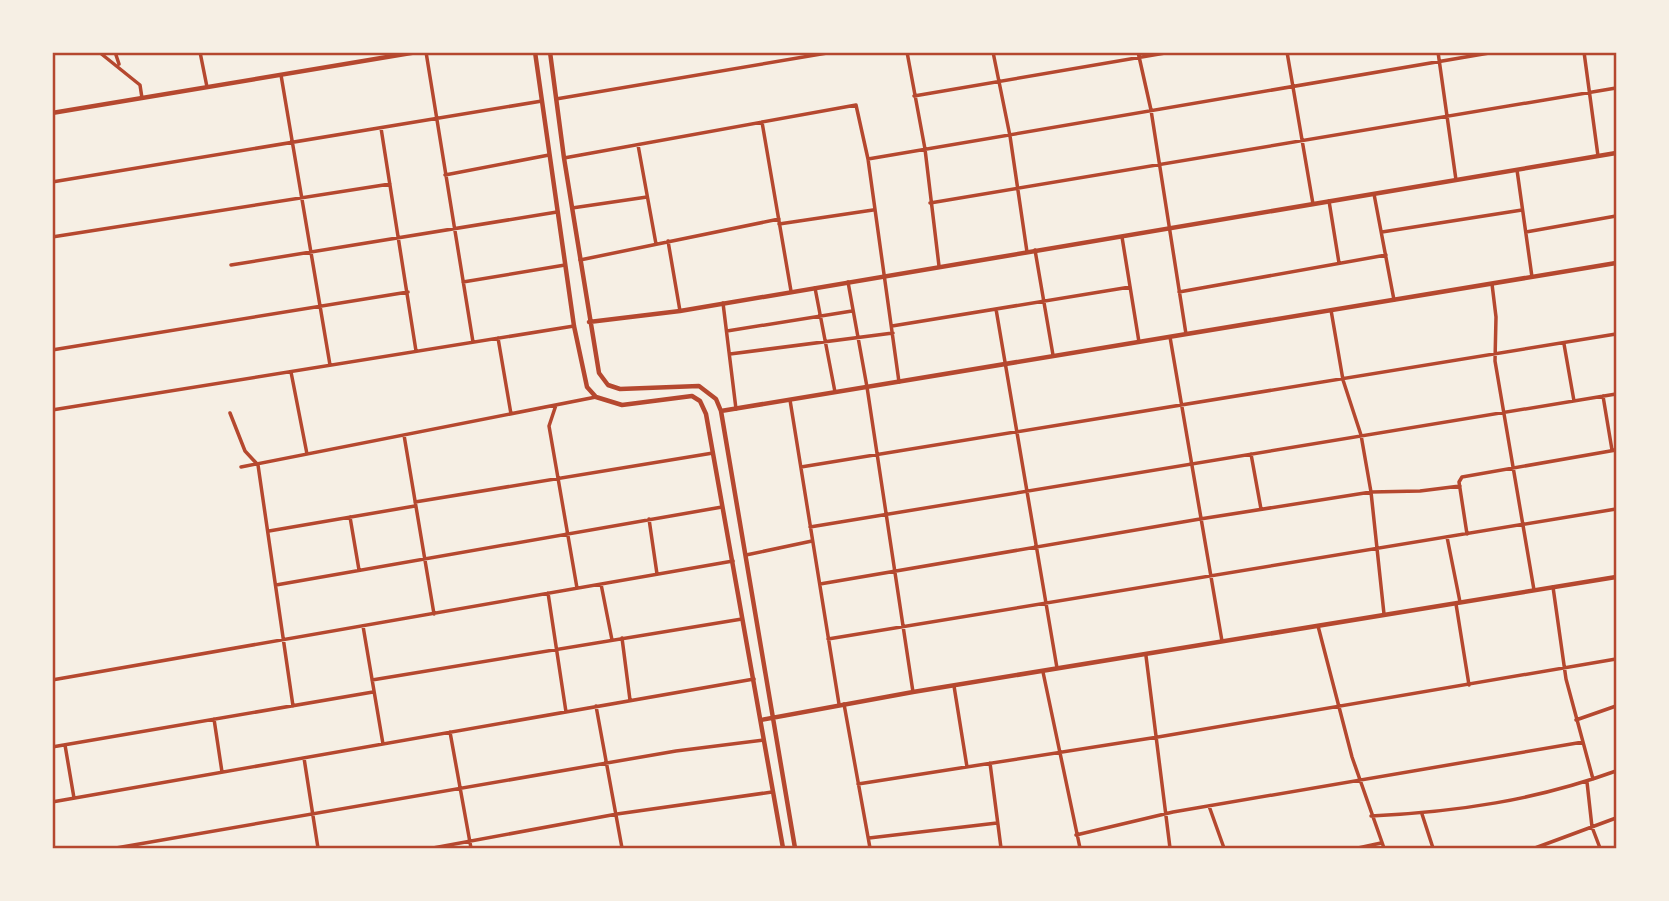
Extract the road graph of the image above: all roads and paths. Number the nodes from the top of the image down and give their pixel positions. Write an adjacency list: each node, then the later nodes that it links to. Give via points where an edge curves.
1 (99, 52): 19 (street)
2 (115, 52): 19 (street)
3 (200, 52): 22 (street)
4 (417, 52): 16 (street)
5 (426, 52): 32 (street)
6 (535, 52): 29 (street)
7 (550, 52): 28 (street)
8 (833, 52): 28 (street)
9 (907, 52): 26 (street)
10 (993, 52): 21 (street)
11 (1171, 52): 17 (street)
12 (1287, 52): 23 (street)
13 (1438, 52): 18 (street)
14 (1495, 52): 18 (street)
15 (1584, 52): 25 (street)
16 (392, 54): 20 (street)
17 (1139, 55): 21 (street); 30 (street)
18 (1441, 62): 23 (street); 33 (street)
19 (119, 66): 27 (street, via 141,86)
20 (281, 75): 22 (street); 37 (street)
21 (998, 81): 26 (street); 36 (street)
22 (207, 87): 27 (street)
23 (1296, 87): 30 (street); 38 (street)
24 (1616, 88): 25 (street)
25 (1589, 93): 33 (street); 43 (street)
26 (914, 96): 40 (street)
27 (142, 98): 31 (street)
28 (556, 99): 44 (street)
29 (542, 101): 32 (street); 42 (street)
30 (1152, 110): 36 (street); 46 (street)
31 (52, 113)
32 (434, 117): 35 (street); 48 (street)
33 (1446, 117): 38 (street); 49 (street)
34 (762, 122): 39 (street); 45 (street, via 856,105); 64 (street)
35 (381, 128): 37 (street); 51 (street)
36 (1010, 136): 40 (street); 52 (street)
37 (293, 142): 50 (street); 54 (street)
38 (1303, 142): 46 (street); 58 (street)
39 (638, 145): 44 (street); 55 (street)
40 (925, 149): 45 (street); 57 (street)
41 (1616, 153): 43 (street)
42 (549, 155): 48 (street); 62 (street)
43 (1598, 156): 47 (street)
44 (564, 158): 59 (street)
45 (868, 159): 61 (street)
46 (1158, 165): 52 (street); 65 (street)
47 (1517, 170): 49 (street); 60 (street)
48 (445, 175): 66 (street)
49 (1456, 180): 53 (street)
50 (52, 182)
51 (390, 184): 54 (street); 71 (street)
52 (1015, 188): 57 (street); 76 (street)
53 (1374, 194): 56 (street); 67 (street)
54 (303, 196): 70 (street); 75 (street)
55 (647, 197): 59 (street); 73 (street)
56 (1329, 201): 58 (street); 79 (street)
57 (930, 203): 83 (street)
58 (1313, 204): 65 (street)
59 (572, 208): 78 (street)
60 (1522, 209): 67 (street); 68 (street)
61 (873, 210): 64 (street); 84 (street)
62 (559, 211): 66 (street); 82 (street)
63 (1616, 216): 68 (street)
64 (779, 222): 72 (street); 91 (street)
65 (1168, 228): 69 (street); 93 (street)
66 (453, 229): 71 (street); 86 (street)
67 (1382, 232): 77 (street)
68 (1526, 232): 85 (street)
69 (1122, 235): 74 (street); 89 (street)
70 (52, 237)
71 (400, 237): 75 (street); 92 (street)
72 (668, 241): 73 (street); 100 (street)
73 (656, 244): 78 (street)
74 (1035, 250): 76 (street); 95 (street)
75 (312, 252): 81 (street); 97 (street)
76 (1027, 252): 83 (street)
77 (1386, 254): 79 (street); 94 (street)
78 (580, 260): 103 (street)
79 (1339, 262): 93 (street)
80 (1616, 263): 85 (street)
81 (231, 265)
82 (567, 265): 86 (street); 104 (street)
83 (939, 266): 84 (street)
84 (885, 275): 87 (street); 105 (street)
85 (1532, 277): 88 (street)
86 (463, 282): 114 (street)
87 (848, 282): 90 (street); 101 (street)
88 (1492, 282): 94 (street); 120 (street)
89 (1130, 287): 95 (street); 115 (street)
90 (814, 288): 91 (street); 102 (street)
91 (791, 291): 96 (street)
92 (408, 292): 97 (street); 118 (street)
93 (1179, 292): 108 (street)
94 (1395, 300): 99 (street)
95 (1044, 301): 98 (street); 121 (street)
96 (723, 303): 100 (street); 106 (street)
97 (322, 306): 117 (street); 123 (street)
98 (996, 309): 105 (street); 122 (street)
99 (1331, 310): 108 (street); 125 (street)
100 (680, 311): 103 (street)
101 (853, 311): 102 (street); 110 (street)
102 (820, 317): 106 (street); 113 (street)
103 (589, 322): 138 (street, via 598,373 608,385 636,390 699,386 716,399)
104 (574, 326): 112 (street); 131 (street, via 583,378)
105 (892, 326): 107 (street)
106 (727, 331): 119 (street)
107 (893, 332): 110 (street); 126 (street)
108 (1186, 334): 111 (street)
109 (1616, 334): 116 (street)
110 (858, 337): 113 (street); 127 (street)
111 (1170, 337): 115 (street); 135 (street)
112 (498, 338): 114 (street); 141 (street)
113 (825, 341): 119 (street); 128 (street)
114 (473, 342): 118 (street)
115 (1139, 342): 121 (street)
116 (1564, 343): 120 (street); 133 (street)
117 (52, 351)
118 (416, 351): 123 (street)
119 (730, 354): 136 (street)
120 (1497, 354): 125 (street); 139 (street)
121 (1053, 356): 122 (street)
122 (1006, 364): 126 (street); 142 (street)
123 (330, 365): 124 (street)
124 (291, 372): 137 (street); 147 (street)
125 (1343, 380): 135 (street); 144 (street)
126 (899, 382): 127 (street)
127 (867, 387): 128 (street); 149 (street)
128 (835, 393): 132 (street)
129 (1616, 394): 130 (street)
130 (1603, 396): 133 (street); 145 (street)
131 (596, 397): 134 (street); 146 (street, via 622,405 697,398 706,414)
132 (790, 400): 136 (street); 153 (street)
133 (1574, 401): 139 (street)
134 (556, 405): 141 (street); 155 (street, via 549,426)
135 (1182, 406): 142 (street); 150 (street)
136 (736, 409): 138 (street)
137 (52, 410)
138 (721, 411): 176 (street)
139 (1504, 412): 144 (street); 154 (street)
140 (230, 413): 151 (street, via 245,451)
141 (511, 414): 143 (street)
142 (1018, 433): 149 (street); 157 (street)
143 (404, 435): 147 (street); 159 (street)
144 (1361, 435): 148 (street); 158 (street)
145 (1614, 450): 154 (street)
146 (714, 453): 155 (street); 160 (street)
147 (307, 454): 151 (street)
148 (1251, 454): 150 (street); 161 (street)
149 (877, 455): 153 (street); 163 (street)
150 (1191, 464): 157 (street); 166 (street)
151 (258, 465): 152 (street); 169 (street)
152 (241, 467)
153 (801, 467): 168 (street)
154 (1514, 467): 156 (street, via 1462,477); 167 (street)
155 (558, 481): 159 (street); 170 (street)
156 (1460, 486): 158 (street); 171 (street)
157 (1027, 491): 163 (street); 174 (street)
158 (1371, 492): 161 (street); 175 (street)
159 (415, 504): 164 (street); 177 (street)
160 (724, 507): 165 (street); 178 (street)
161 (1261, 509): 166 (street)
162 (1616, 509): 167 (street)
163 (886, 514): 168 (street); 179 (street)
164 (351, 517): 169 (street); 180 (street)
165 (649, 519): 170 (street); 181 (street)
166 (1200, 519): 174 (street); 182 (street)
167 (1523, 524): 171 (street); 189 (street)
168 (810, 527): 173 (street)
169 (269, 531): 186 (street)
170 (566, 534): 177 (street); 188 (street)
171 (1467, 534): 172 (street)
172 (1447, 537): 175 (street); 191 (street)
173 (813, 541): 176 (street); 185 (street)
174 (1037, 546): 179 (street); 192 (street)
175 (1379, 550): 182 (street); 194 (street)
176 (746, 555): 224 (street)
177 (425, 559): 180 (street); 193 (street)
178 (734, 561): 181 (street); 195 (street)
179 (895, 569): 185 (street); 198 (street)
180 (359, 570): 186 (street)
181 (657, 574): 184 (street)
182 (1210, 576): 192 (street); 203 (street)
183 (1616, 576): 187 (street)
184 (601, 584): 188 (street); 202 (street)
185 (820, 584): 200 (street)
186 (276, 585): 201 (street)
187 (1553, 587): 189 (street); 207 (street)
188 (577, 588): 190 (street)
189 (1534, 590): 191 (street)
190 (548, 593): 193 (street); 204 (street)
191 (1458, 602): 194 (street); 213 (street)
192 (1046, 603): 198 (street); 208 (street)
193 (434, 614): 197 (street)
194 (1384, 614): 196 (street)
195 (744, 618): 199 (street); 210 (street)
196 (1317, 624): 203 (street); 222 (street)
197 (363, 626): 201 (street); 212 (street)
198 (905, 626): 200 (street); 216 (street)
199 (622, 638): 202 (street); 217 (street)
200 (828, 639): 218 (street)
201 (284, 640): 211 (street); 219 (street)
202 (612, 640): 204 (street)
203 (1222, 641): 205 (street)
204 (556, 649): 212 (street); 223 (street)
205 (1146, 656): 208 (street); 229 (street)
206 (1616, 659): 207 (street)
207 (1564, 668): 213 (street); 227 (street)
208 (1057, 670): 209 (street)
209 (1044, 672): 214 (street); 235 (street)
210 (754, 679): 217 (street); 226 (street)
211 (52, 680)
212 (372, 680): 215 (street)
213 (1469, 685): 222 (street)
214 (954, 686): 216 (street); 239 (street)
215 (373, 692): 219 (street); 232 (street)
216 (913, 692): 218 (street)
217 (630, 700): 220 (street)
218 (841, 704): 224 (street); 245 (street)
219 (293, 706): 225 (street)
220 (596, 706): 223 (street); 237 (street)
221 (1616, 706): 227 (street)
222 (1338, 707): 229 (street); 242 (street)
223 (566, 712): 228 (street)
224 (772, 717): 226 (street); 270 (street)
225 (214, 719): 233 (street); 241 (street)
226 (761, 720): 230 (street)
227 (1576, 720): 231 (street)
228 (450, 732): 232 (street); 246 (street)
229 (1158, 737): 235 (street); 251 (street)
230 (764, 740): 237 (street); 247 (street)
231 (1583, 742): 242 (street); 243 (street)
232 (383, 744): 236 (street)
233 (65, 745): 234 (street); 248 (street)
234 (52, 747)
235 (1059, 753): 238 (street); 259 (street)
236 (304, 758): 241 (street); 252 (street)
237 (607, 763): 246 (street); 253 (street)
238 (990, 764): 239 (street); 257 (street)
239 (967, 767): 245 (street)
240 (1616, 771): 243 (street)
241 (222, 772): 248 (street)
242 (1360, 780): 250 (street); 255 (street)
243 (1593, 780): 244 (street)
244 (1587, 782): 254 (street, via 1517,801); 258 (street)
245 (859, 784): 260 (street)
246 (459, 789): 252 (street); 261 (street)
247 (773, 792): 253 (street); 269 (street)
248 (74, 798): 249 (street)
249 (52, 802)
250 (1209, 806): 251 (street); 275 (street)
251 (1167, 813): 259 (street); 274 (street)
252 (314, 814): 264 (street); 265 (street)
253 (617, 814): 261 (street); 268 (street)
254 (1422, 814): 255 (street); 278 (street)
255 (1371, 816): 262 (street)
256 (1616, 818): 258 (street)
257 (998, 823): 260 (street); 272 (street)
258 (1592, 827): 263 (street); 279 (street)
259 (1076, 835): 273 (street)
260 (869, 838): 271 (street)
261 (470, 842): 266 (street); 267 (street)
262 (1381, 843): 276 (street); 277 (street)
263 (1537, 848)
264 (116, 849)
265 (318, 849)
266 (433, 849)
267 (471, 849)
268 (622, 849)
269 (783, 849)
270 (794, 849)
271 (870, 849)
272 (1000, 849)
273 (1080, 849)
274 (1170, 849)
275 (1224, 849)
276 (1358, 849)
277 (1384, 849)
278 (1433, 849)
279 (1600, 849)

